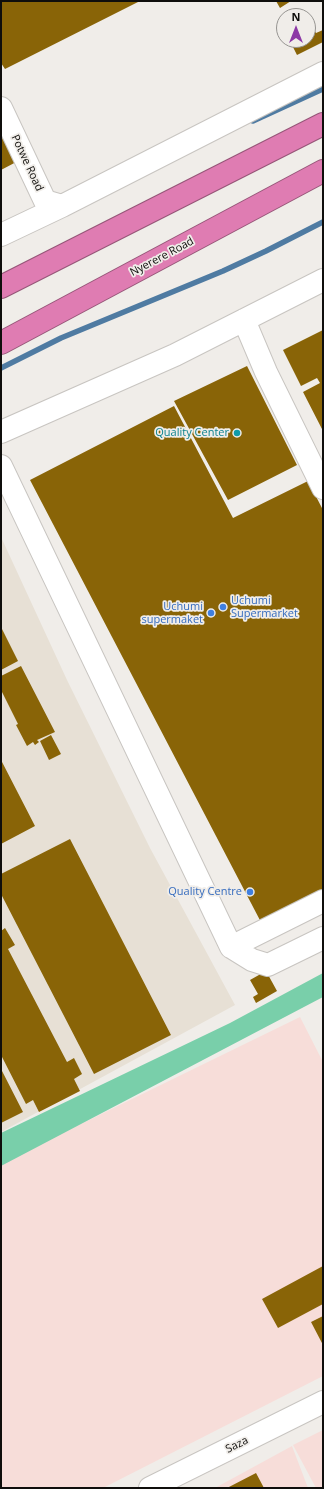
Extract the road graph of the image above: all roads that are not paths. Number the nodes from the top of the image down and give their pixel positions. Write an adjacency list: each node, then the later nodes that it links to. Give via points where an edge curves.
1 (323, 73): 5 (street)
2 (1, 108): 5 (street, Potwe Road, via 45,201)
3 (323, 124): 8 (highway)
4 (323, 171): 10 (highway, Nyerere Road)
5 (62, 206): 6 (street)
6 (1, 235)
7 (323, 280): 9 (street)
8 (1, 287)
9 (244, 320): 11 (street, via 175,355); 13 (street, via 266,372)
10 (1, 342)
11 (1, 432)
12 (1, 466): 16 (street)
13 (323, 488)
14 (323, 901): 16 (street)
15 (323, 938): 16 (street, via 268,965 252,960)
16 (231, 947)
17 (323, 1402): 18 (street, Saza)
18 (150, 1488)

